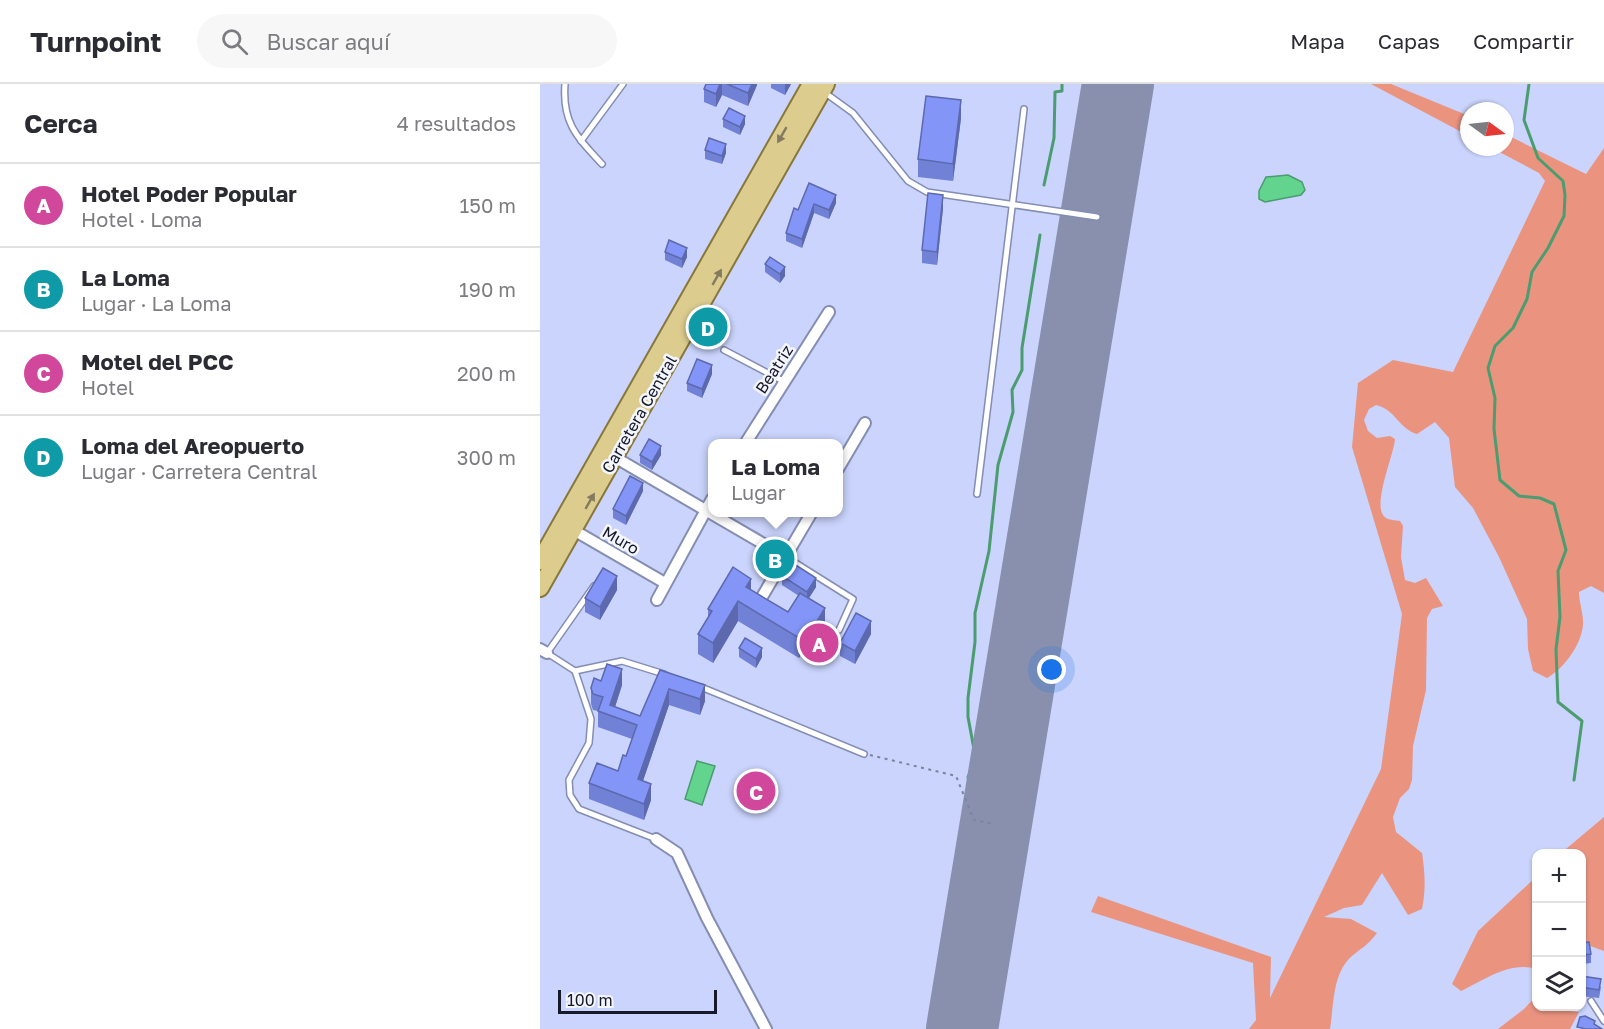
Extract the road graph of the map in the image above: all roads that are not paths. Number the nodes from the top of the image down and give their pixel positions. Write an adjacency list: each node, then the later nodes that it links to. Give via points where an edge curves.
1 (565, 84): 5 (lane, via 564,104 573,133)
2 (623, 84): 5 (lane)
3 (818, 86): 7 (lane, via 853,113 908,181 927,192); 14 (main road, Carretera Central)
4 (1024, 109): 7 (lane)
5 (581, 141): 6 (lane)
6 (602, 164)
7 (1012, 207): 8 (lane); 16 (lane)
8 (1097, 217)
9 (829, 312): 11 (street, Beatriz)
10 (724, 350): 11 (lane)
11 (783, 381): 13 (street, Beatriz)
12 (865, 423): 15 (street)
13 (748, 439)
14 (609, 453): 18 (street); 22 (main road, Carretera Central)
15 (843, 460)
16 (977, 494)
17 (708, 505): 18 (street)
18 (705, 510): 19 (street); 25 (street)
19 (708, 512)
20 (717, 517): 23 (street)
21 (810, 517): 23 (street)
22 (567, 527): 24 (main road, Carretera Central); 25 (street, Muro); 27 (main road, Carretera Central)
23 (786, 557): 29 (street); 30 (lane, via 853,599)
24 (540, 561)
25 (665, 583): 28 (street)
26 (594, 586): 31 (lane)
27 (540, 588)
28 (657, 600)
29 (759, 602)
30 (839, 630)
31 (544, 651): 32 (lane)
32 (575, 671): 33 (lane, via 622,662); 36 (lane, via 591,719 589,743 569,780 570,795 579,809)
33 (666, 675)
34 (688, 682): 35 (lane)
35 (864, 754)
36 (656, 839): 39 (street, via 677,853)
37 (1591, 1001): 38 (lane)
38 (1604, 1022)
39 (766, 1029)

